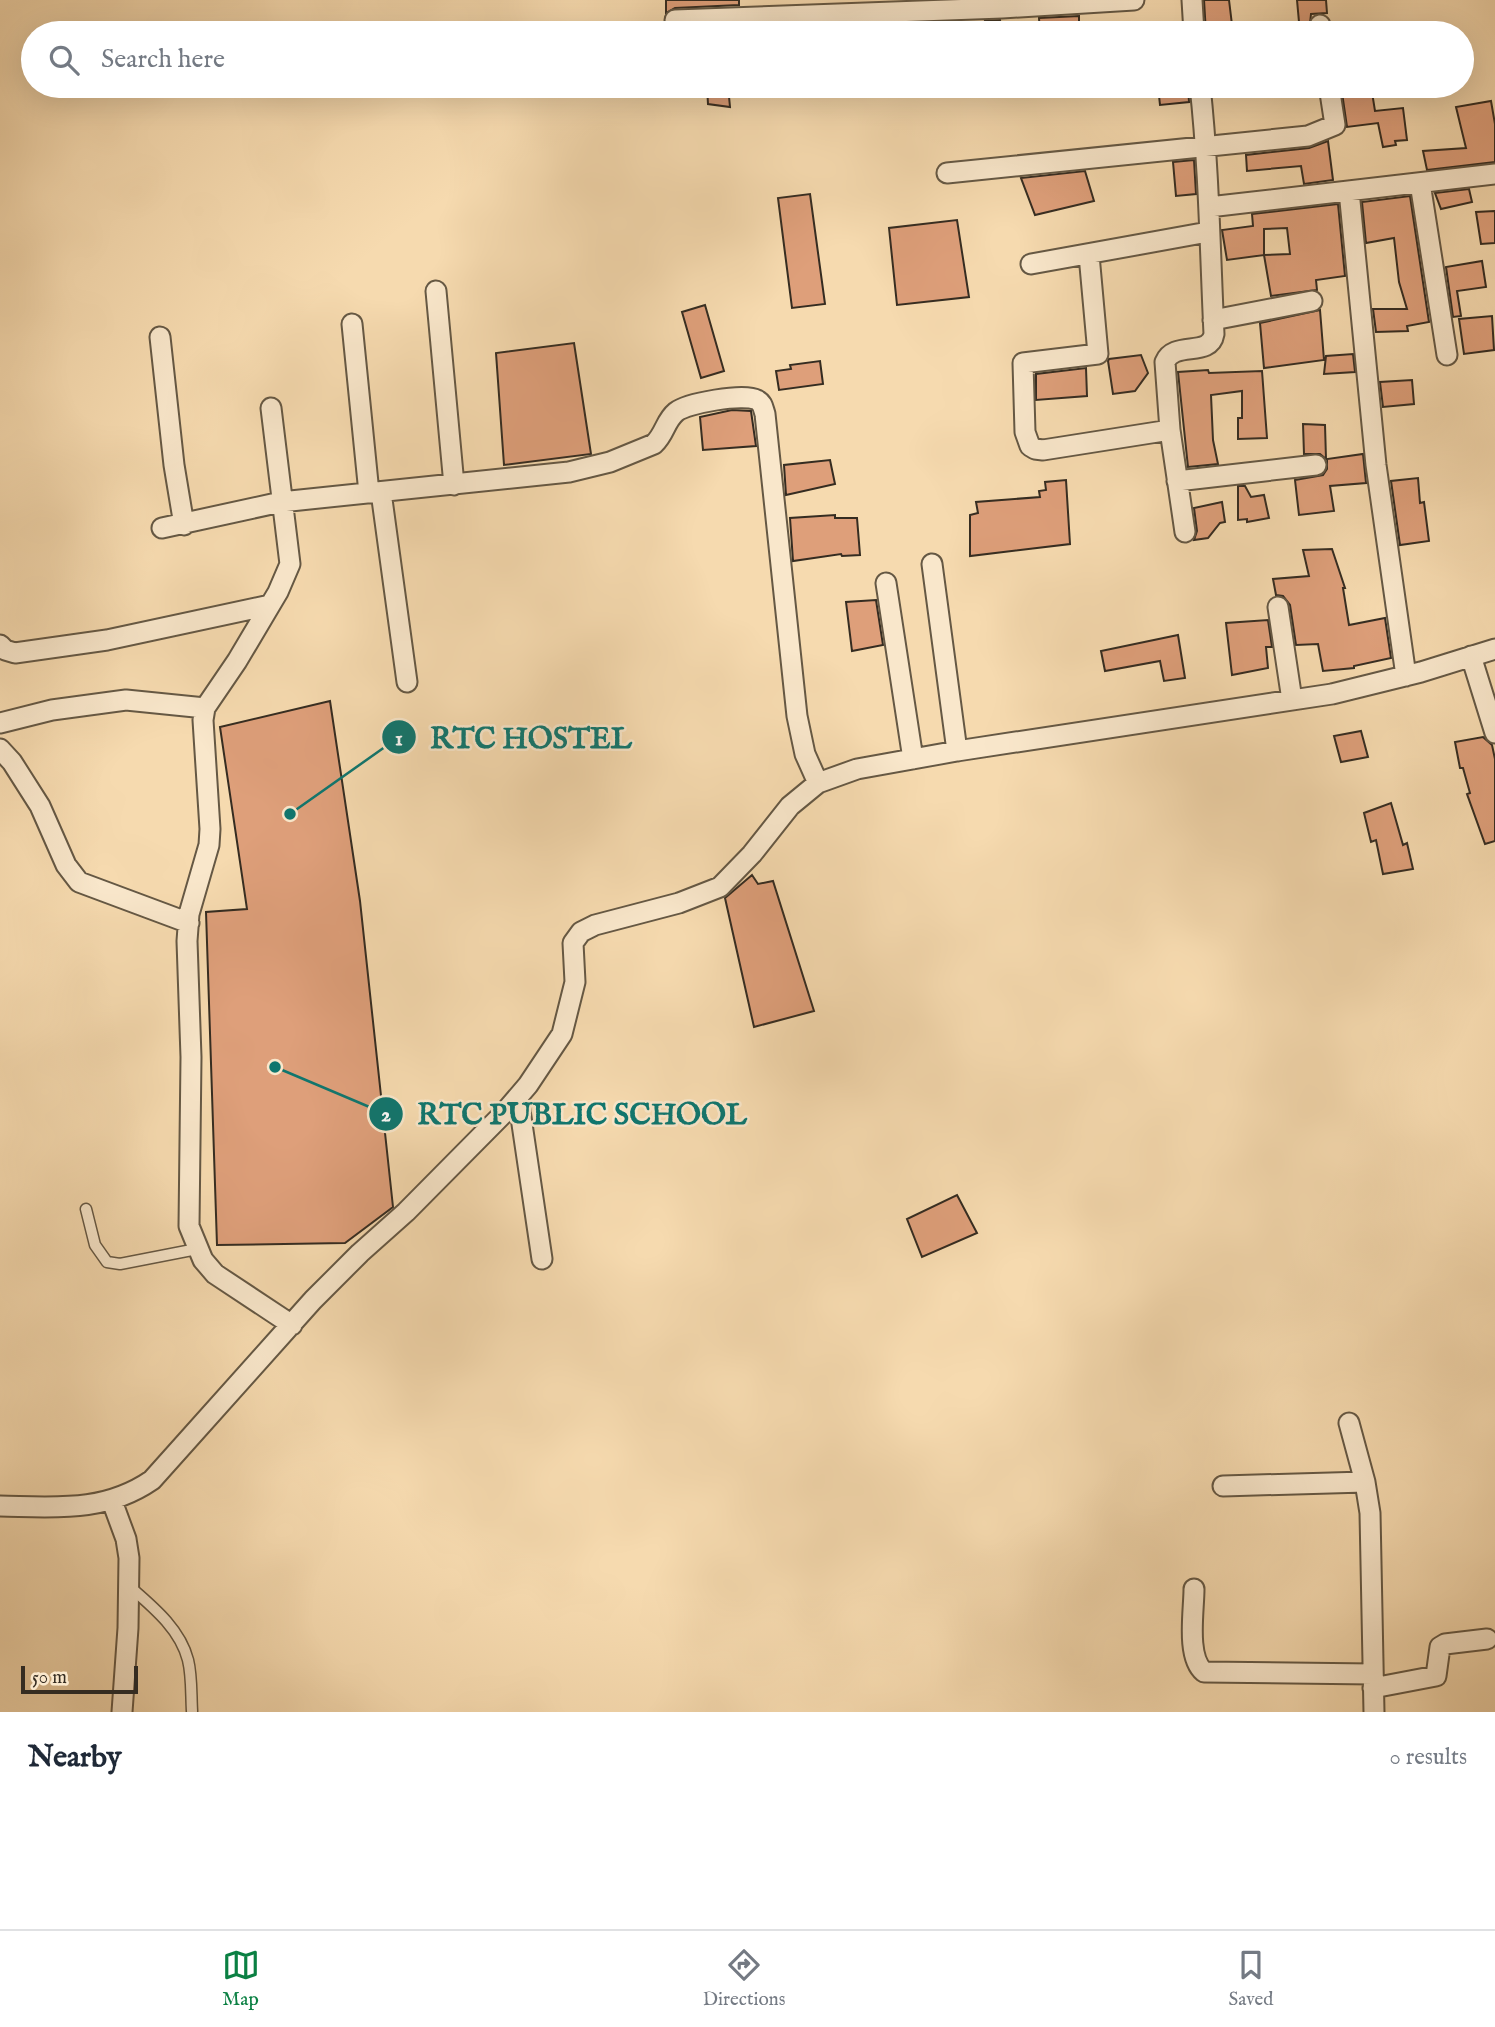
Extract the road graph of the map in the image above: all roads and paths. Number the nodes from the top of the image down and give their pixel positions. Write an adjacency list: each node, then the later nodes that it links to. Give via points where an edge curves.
1 (1134, 0): 3 (street)
2 (1192, 0): 5 (street)
3 (1094, 1): 4 (street)
4 (675, 20)
5 (1193, 21)
6 (1201, 98): 8 (street)
7 (1331, 98): 8 (street, via 1335,125 1308,136)
8 (1207, 145): 9 (street); 13 (street)
9 (947, 173)
10 (1495, 174): 11 (street)
11 (1420, 183): 12 (street); 22 (street)
12 (1349, 191): 13 (street); 40 (street, via 1376,465)
13 (1209, 208): 14 (street)
14 (1208, 232): 15 (street); 19 (street)
15 (1089, 255): 16 (street); 24 (street, via 1098,354 1023,363 1027,440 1035,450 1043,450)
16 (1031, 264)
17 (436, 291): 27 (street)
18 (1312, 301): 19 (street)
19 (1213, 320): 24 (street, via 1209,345 1174,351 1165,362)
20 (352, 324): 28 (street)
21 (160, 337): 30 (street)
22 (1447, 355)
23 (271, 408): 29 (street)
24 (1170, 430): 26 (street)
25 (1316, 466): 26 (street)
26 (1177, 481): 32 (street)
27 (454, 485): 28 (street); 49 (street, via 586,469 654,443 662,437 668,420 686,406 745,398 762,404 797,716 805,754)
28 (375, 492): 29 (street); 41 (street)
29 (281, 502): 30 (street); 35 (street, via 290,564)
30 (184, 525): 31 (street)
31 (162, 528)
32 (1185, 532)
33 (932, 564): 47 (street)
34 (886, 583): 48 (street)
35 (270, 605): 37 (street, via 107,640 15,653); 43 (street)
36 (1278, 607): 42 (street)
37 (0, 645)
38 (1495, 649): 39 (street)
39 (1471, 656): 40 (street); 45 (street)
40 (1406, 676): 42 (street)
41 (407, 682)
42 (1292, 700): 47 (street)
43 (205, 708): 44 (street, via 126,700); 50 (street, via 210,828)
44 (0, 723)
45 (1495, 733)
46 (0, 749): 50 (street, via 40,806 66,865 79,882)
47 (957, 751): 48 (street)
48 (914, 759): 49 (street, via 857,769)
49 (818, 783): 51 (street, via 790,806 720,887 581,932 573,943 575,982 562,1034)
50 (189, 923): 53 (street, via 189,1226)
51 (518, 1097): 54 (street); 55 (street)
52 (86, 1209): 53 (lane, via 95,1245 107,1262 120,1264)
53 (197, 1249): 55 (street, via 215,1274)
54 (542, 1259)
55 (292, 1325): 59 (street, via 159,1473)
56 (1349, 1423): 57 (street)
57 (1365, 1482): 58 (street); 64 (street, via 1372,1543)
58 (1223, 1486)
59 (112, 1501): 60 (street, via 70,1507); 61 (street, via 126,1539)
60 (0, 1506)
61 (129, 1586): 65 (lane, via 171,1627 183,1647 189,1662); 66 (street)
62 (1195, 1589): 64 (street, via 1193,1655 1204,1672)
63 (1487, 1639): 64 (street, via 1440,1647 1436,1676)
64 (1373, 1681): 67 (street)
65 (192, 1711)
66 (122, 1712)
67 (1374, 1712)

